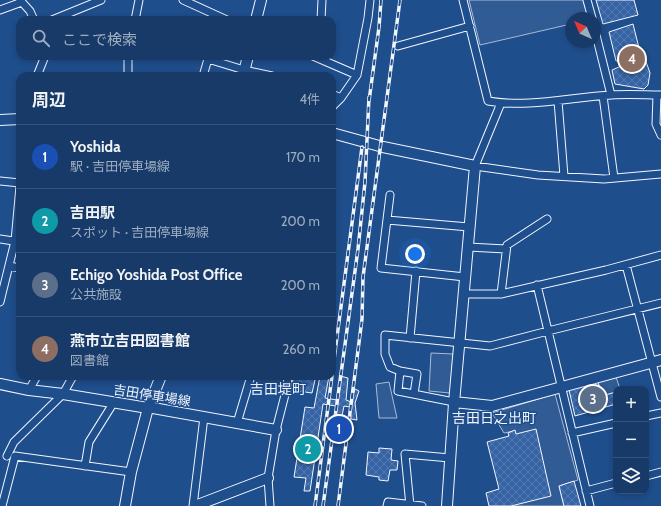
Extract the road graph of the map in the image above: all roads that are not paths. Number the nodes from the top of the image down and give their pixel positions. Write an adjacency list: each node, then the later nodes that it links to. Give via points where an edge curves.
1 (101, 0): 13 (street)
2 (139, 0): 14 (street)
3 (261, 0): 16 (street)
4 (322, 0): 17 (street)
5 (370, 0): 32 (street)
6 (463, 0): 18 (street)
7 (587, 0): 11 (street)
8 (21, 1): 10 (street); 12 (street)
9 (187, 1): 15 (street)
10 (0, 10)
11 (590, 12)
12 (32, 16)
13 (62, 16)
14 (135, 16)
15 (219, 16)
16 (257, 16)
17 (321, 16)
18 (470, 26): 19 (street); 39 (street, via 488,101)
19 (398, 46)
20 (599, 48): 33 (street)
21 (43, 60): 27 (street)
22 (128, 60): 28 (street)
23 (208, 60): 29 (street)
24 (211, 60): 30 (street)
25 (247, 60): 31 (street)
26 (322, 60): 32 (street)
27 (39, 72)
28 (128, 72)
29 (204, 72)
30 (241, 72)
31 (244, 72)
32 (357, 75): 37 (street)
33 (611, 95): 34 (street); 36 (street)
34 (659, 95): 44 (street, via 656,124)
35 (336, 96): 37 (street)
36 (603, 96): 38 (street); 48 (street)
37 (341, 98): 40 (street)
38 (558, 101): 39 (street); 47 (street)
39 (501, 103): 45 (street)
40 (336, 104)
41 (16, 119): 42 (street)
42 (0, 120)
43 (336, 134): 45 (street, via 383,147)
44 (661, 134)
45 (475, 166): 47 (street); 54 (street)
46 (661, 174): 48 (street)
47 (564, 176): 48 (street)
48 (614, 178)
49 (0, 180): 50 (street)
50 (16, 182)
51 (390, 195): 53 (street)
52 (547, 219): 59 (street, via 507,245)
53 (387, 220): 54 (street); 64 (street, via 381,268)
54 (469, 227): 58 (street)
55 (0, 240): 56 (street)
56 (16, 241)
57 (16, 247): 62 (street)
58 (468, 247): 59 (street); 65 (street)
59 (506, 249): 68 (street)
60 (661, 256): 61 (street)
61 (626, 265): 66 (street); 71 (street)
62 (9, 266): 63 (street); 69 (street)
63 (16, 267)
64 (416, 271): 65 (street); 73 (street)
65 (465, 277): 67 (street)
66 (537, 284): 68 (street); 72 (street)
67 (463, 294): 68 (street); 74 (street)
68 (501, 294)
69 (0, 302)
70 (661, 303): 71 (street)
71 (638, 310): 72 (street); 75 (street)
72 (548, 330): 74 (street, via 490,346); 83 (street)
73 (410, 338): 74 (street); 76 (street, via 385,335 385,354 390,367)
74 (459, 343): 89 (street)
75 (657, 361): 83 (street); 87 (street)
76 (400, 372): 86 (street, via 398,391); 86 (street, via 417,374)
77 (35, 380): 84 (street)
78 (71, 380): 85 (street)
79 (158, 380): 90 (street)
80 (250, 380): 94 (street)
81 (288, 380): 96 (street)
82 (0, 384): 84 (street, 吉田停車場線)
83 (561, 387): 89 (street, via 492,406); 97 (street)
84 (29, 390): 85 (street, 吉田停車場線)
85 (62, 394): 88 (street, 吉田停車場線); 98 (street, via 14,442)
86 (414, 394): 89 (street)
87 (661, 397)
88 (114, 402): 90 (street, 吉田停車場線); 100 (street, via 88,442)
89 (454, 402): 99 (street)
90 (148, 408): 93 (street, 吉田停車場線); 101 (street)
91 (661, 413): 92 (street)
92 (649, 415)
93 (204, 417): 94 (street, 吉田停車場線); 109 (street)
94 (237, 423): 96 (street, 吉田停車場線)
95 (613, 424): 97 (street)
96 (276, 430): 104 (street)
97 (572, 433): 106 (street)
98 (7, 456): 100 (street); 107 (street)
99 (450, 458): 112 (street, via 405,454); 114 (street)
100 (85, 466): 101 (street)
101 (131, 472): 108 (street)
102 (661, 472): 103 (street)
103 (649, 475)
104 (268, 478): 109 (street); 110 (street)
105 (613, 484): 106 (street)
106 (586, 491): 115 (street)
107 (2, 506)
108 (126, 506)
109 (194, 506)
110 (270, 506)
111 (387, 506): 112 (street, via 388,502)
112 (410, 506): 113 (street)
113 (422, 506)
114 (447, 506)
115 (590, 506)

